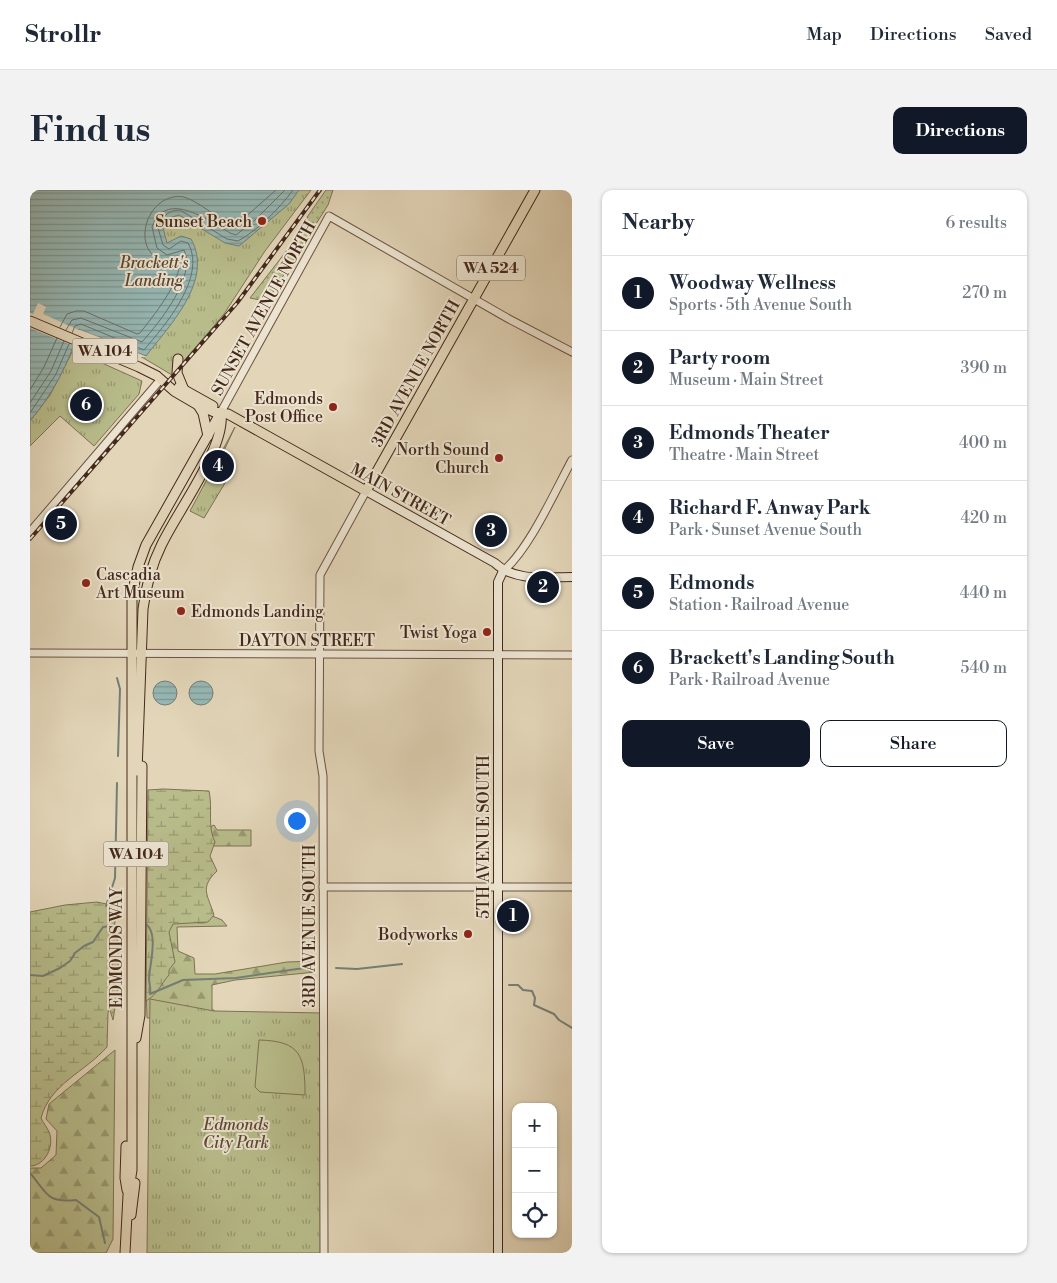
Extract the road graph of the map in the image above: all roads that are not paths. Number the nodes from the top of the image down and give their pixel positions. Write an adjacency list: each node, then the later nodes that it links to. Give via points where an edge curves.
1 (535, 190): 2 (main road, 3RD AVENUE NORTH / WA 524)
2 (474, 299): 4 (street); 9 (street, SUNSET AVENUE NORTH, via 329,216); 12 (main road, 3RD AVENUE NORTH / WA 524)
3 (30, 321): 6 (main road, WA 104, via 88,344)
4 (572, 352)
5 (178, 359): 7 (main road, via 178,373)
6 (162, 380): 7 (main road, MAIN STREET / WA 104); 8 (main road, MAIN STREET / WA 104); 13 (street)
7 (184, 390): 9 (main road, MAIN STREET / WA 104)
8 (198, 405): 9 (main road, MAIN STREET); 10 (main road)
9 (221, 412): 10 (main road); 12 (main road, MAIN STREET); 15 (main road, WA 104, via 220,436)
10 (208, 436): 14 (main road, WA 104)
11 (572, 460): 16 (street, via 529,537)
12 (366, 491): 16 (main road, MAIN STREET, via 495,563); 21 (street, 3RD AVENUE SOUTH, via 320,575)
13 (30, 532)
14 (146, 545): 15 (main road); 19 (main road, WA 104, via 133,586)
15 (151, 570): 20 (main road, WA 104, via 143,609)
16 (503, 572): 17 (main road, MAIN STREET, via 529,577); 22 (main road, 5TH AVENUE SOUTH, via 498,582)
17 (572, 577)
18 (30, 653): 19 (street, DAYTON STREET)
19 (131, 653): 20 (street, DAYTON STREET); 27 (main road, EDMONDS WAY / WA 104, via 130,1094 125,1178 128,1195)
20 (142, 653): 21 (street, DAYTON STREET); 27 (main road, WA 104, via 140,1015 136,1037 135,1200)
21 (319, 654): 22 (street, DAYTON STREET); 24 (street, 3RD AVENUE SOUTH)
22 (498, 654): 23 (street, DAYTON STREET); 25 (main road, 5TH AVENUE SOUTH)
23 (572, 655)
24 (323, 887): 25 (street); 29 (street, 3RD AVENUE SOUTH)
25 (497, 887): 26 (street); 30 (main road, 5TH AVENUE SOUTH)
26 (572, 887)
27 (126, 1238): 28 (main road, EDMONDS WAY / WA 104)
28 (125, 1253)
29 (324, 1253)
30 (498, 1253)

